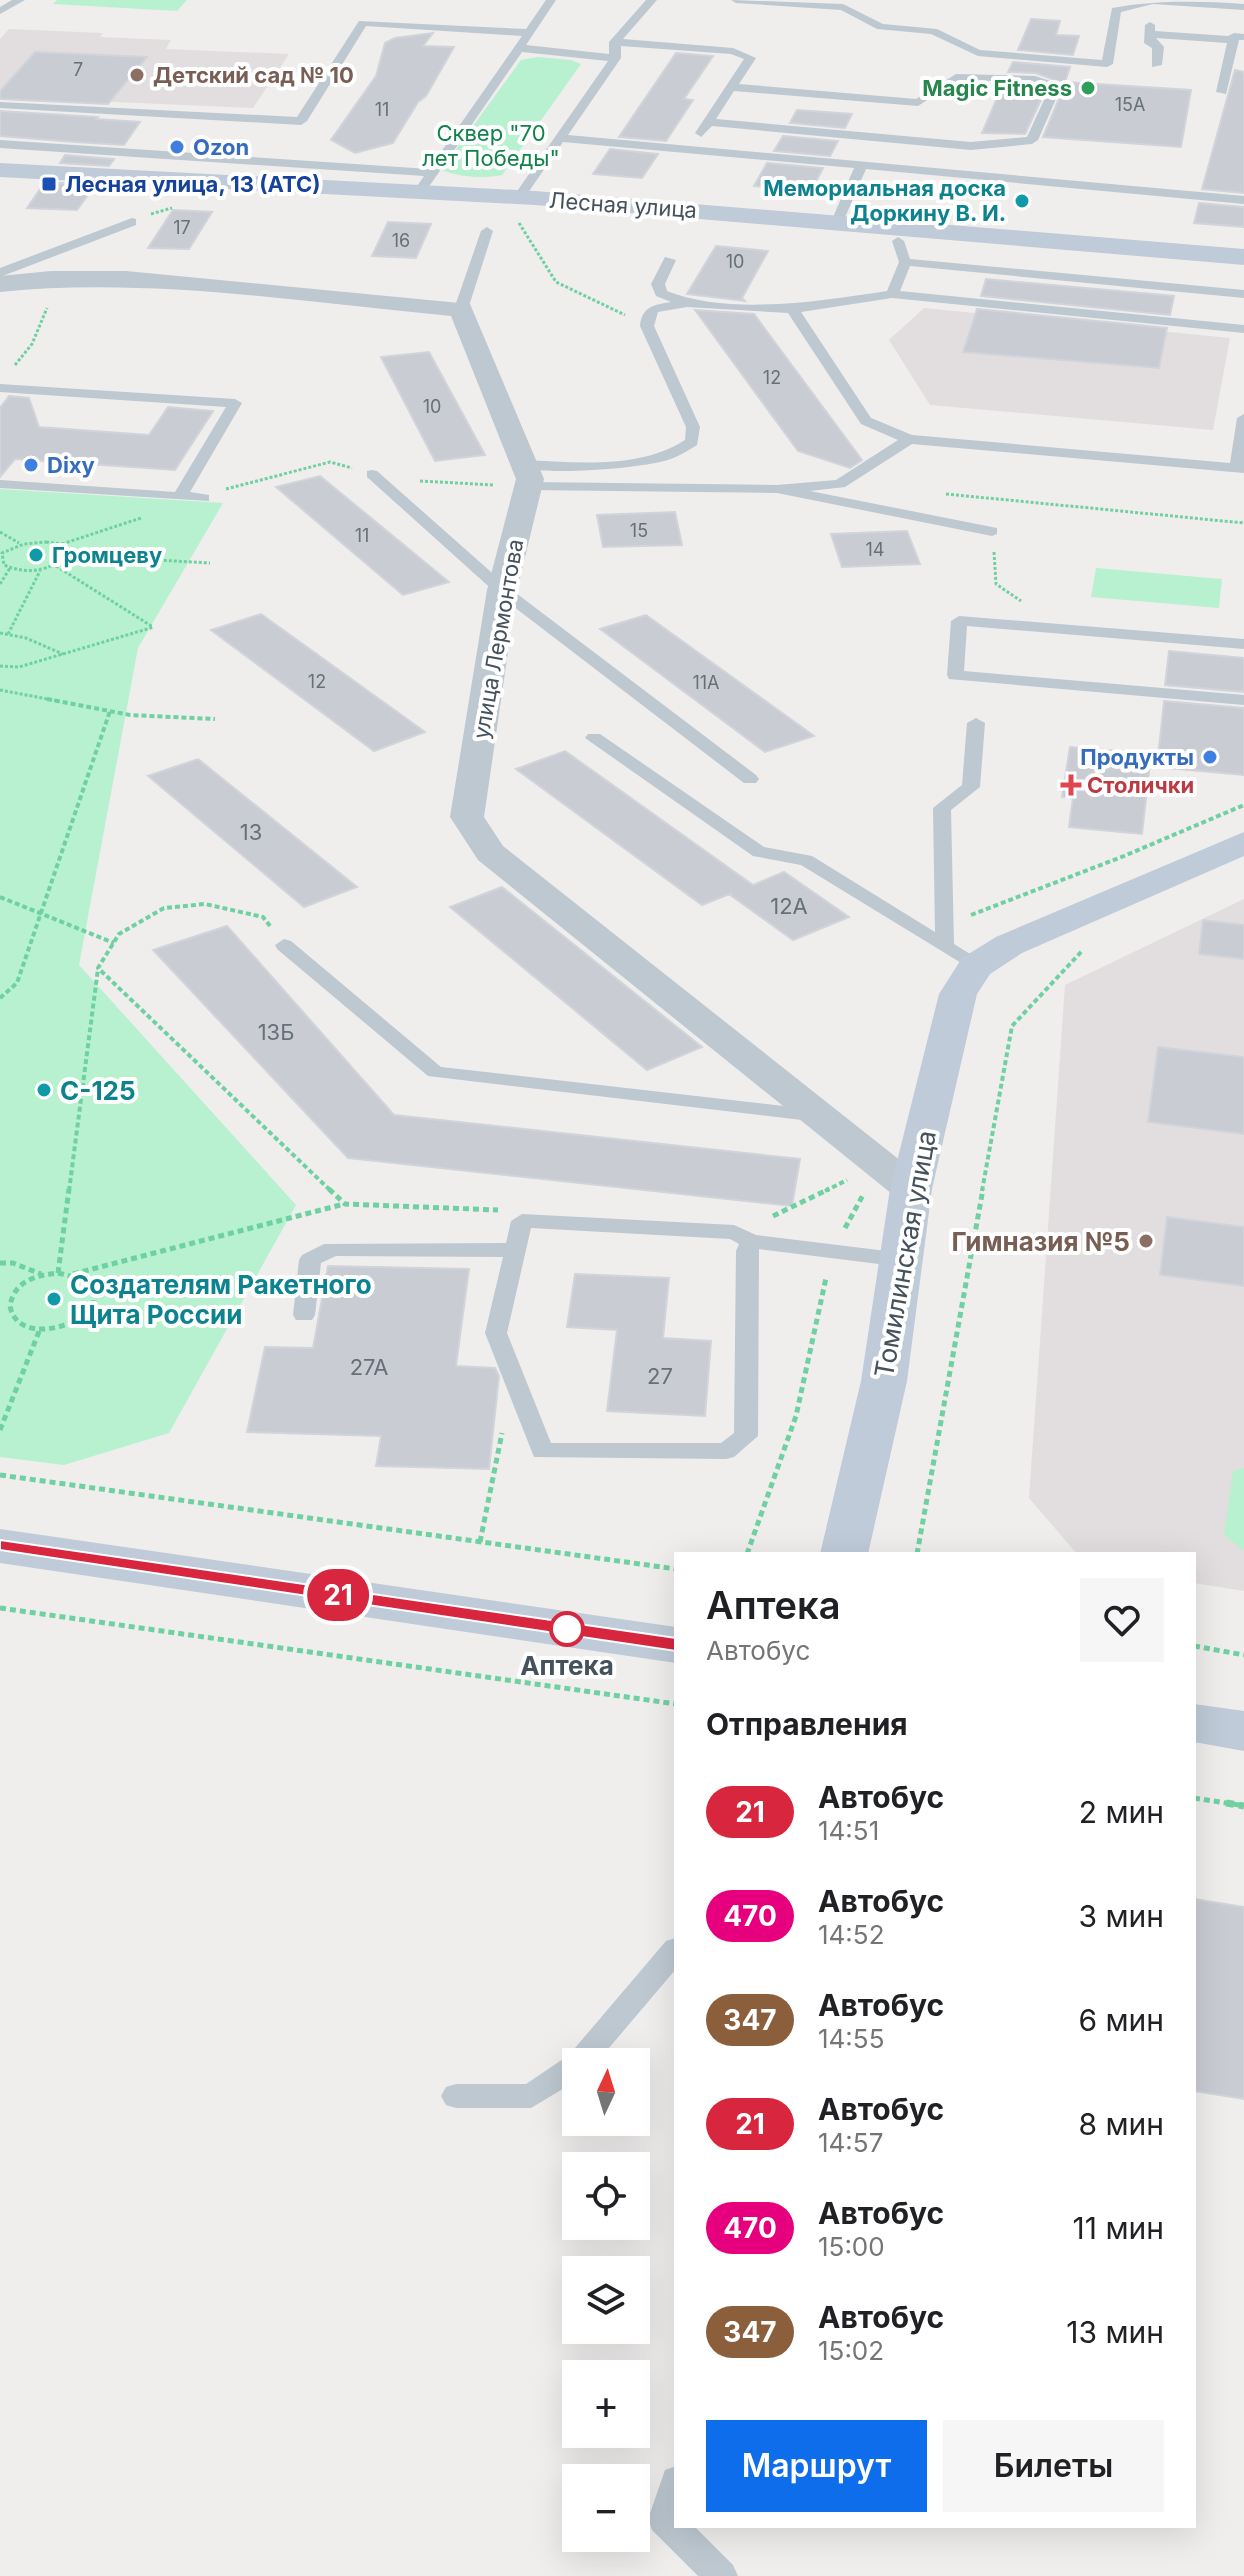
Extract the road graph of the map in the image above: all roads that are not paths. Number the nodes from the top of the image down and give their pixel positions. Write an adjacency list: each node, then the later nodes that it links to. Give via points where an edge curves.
1 (20, 0): 8 (lane)
2 (531, 0): 6 (lane)
3 (652, 0): 12 (lane)
4 (736, 0): 5 (lane, via 843,7 881,27 933,31 978,53 1107,64 1116,10)
5 (1153, 0): 7 (lane); 10 (lane)
6 (550, 2): 9 (lane)
7 (1244, 7)
8 (0, 11)
9 (530, 33): 13 (lane); 18 (lane, via 363,23 301,121)
10 (1148, 34): 11 (lane); 15 (lane, via 1158,47)
11 (1239, 39): 17 (lane)
12 (615, 42): 14 (lane); 16 (lane, via 733,51 750,58)
13 (519, 48): 14 (lane); 25 (lane)
14 (615, 58): 20 (lane)
15 (1156, 65)
16 (731, 87): 19 (lane); 19 (lane, via 918,103 956,77 1035,79 1056,85 1032,140 971,146)
17 (1222, 92)
18 (0, 105)
19 (708, 122): 22 (lane)
20 (562, 138): 22 (lane); 27 (lane)
21 (0, 144): 25 (lane)
22 (690, 151): 23 (lane)
23 (861, 166): 26 (lane); 29 (lane)
24 (0, 170): 25 (street, Лесная улица)
25 (425, 182): 27 (street, Лесная улица)
26 (1244, 200)
27 (517, 207): 29 (street, Лесная улица)
28 (132, 222): 35 (lane)
29 (837, 222): 32 (street, Лесная улица)
30 (487, 231): 40 (lane)
31 (898, 241): 34 (lane)
32 (1244, 257)
33 (670, 260): 39 (lane, via 658,284 661,293)
34 (905, 262): 37 (lane); 38 (lane)
35 (0, 273)
36 (0, 284): 40 (street, via 126,279)
37 (892, 294): 41 (lane); 42 (lane)
38 (1244, 294)
39 (687, 303): 41 (lane); 48 (lane, via 654,309 647,326 693,427 692,442 682,451)
40 (461, 309): 48 (street)
41 (792, 309): 45 (lane, via 866,421)
42 (1244, 329)
43 (0, 388): 51 (lane, via 235,403)
44 (1244, 418): 46 (lane)
45 (909, 439): 46 (lane); 50 (lane, via 840,484)
46 (1240, 469)
47 (372, 474): 54 (lane)
48 (526, 475): 50 (lane); 54 (street, улица Лермонтова)
49 (0, 484): 51 (lane)
50 (777, 489): 53 (lane)
51 (180, 496): 52 (lane)
52 (204, 498)
53 (992, 531)
54 (502, 590): 59 (lane); 63 (street, улица Лермонтова, via 467,817 490,853)
55 (1244, 644): 56 (lane, via 959,621 955,675)
56 (1244, 700)
57 (976, 723): 62 (lane, via 971,787 942,808 944,925)
58 (594, 738): 62 (lane, via 759,852 806,860)
59 (750, 779)
60 (1237, 850): 62 (street, Томилинская улица, via 1009,945)
61 (284, 945): 63 (lane, via 435,1072)
62 (960, 956): 64 (street, Томилинская улица, via 955,1005)
63 (820, 1116): 64 (street, улица Лермонтова)
64 (896, 1177): 67 (street, Томилинская улица)
65 (751, 1241): 66 (lane, via 734,1232 522,1221); 66 (lane, via 746,1436 726,1451 542,1451 496,1333); 67 (lane)
66 (516, 1250): 68 (lane, via 332,1249 310,1260)
67 (903, 1260): 70 (street, Томилинская улица, via 884,1381)
68 (304, 1315)
69 (0, 1546): 71 (street)
70 (844, 1552)
71 (674, 1645)
72 (1196, 1723): 73 (street)
73 (1244, 1731)
74 (674, 1951): 75 (lane)
75 (592, 2048)
76 (562, 2075): 77 (lane, via 531,2096)
77 (456, 2096)
78 (674, 2487): 79 (lane, via 664,2519)
79 (721, 2576)

